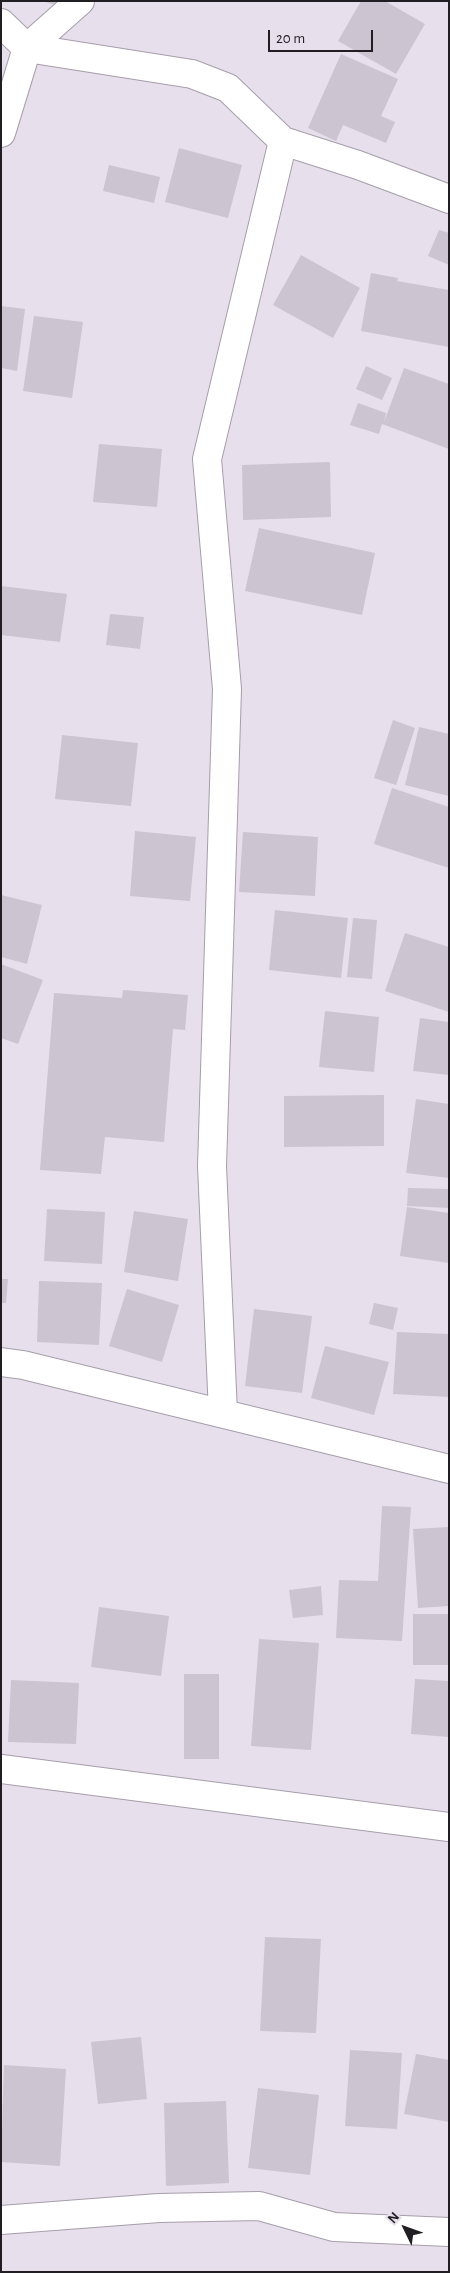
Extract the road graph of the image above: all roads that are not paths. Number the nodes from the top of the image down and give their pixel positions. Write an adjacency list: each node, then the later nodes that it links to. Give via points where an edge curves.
1 (80, 1): 3 (street)
2 (1, 23): 3 (street)
3 (27, 48): 4 (street); 5 (street, via 192,74 228,88)
4 (1, 132)
5 (283, 141): 6 (street); 8 (street, via 207,459 227,689 212,1166)
6 (449, 199)
7 (1, 1362): 8 (street)
8 (222, 1413): 9 (street)
9 (449, 1469)
10 (1, 1769): 11 (street)
11 (449, 1827)
12 (1, 2220): 13 (street, via 159,2208 259,2206 334,2226)
13 (449, 2232)

